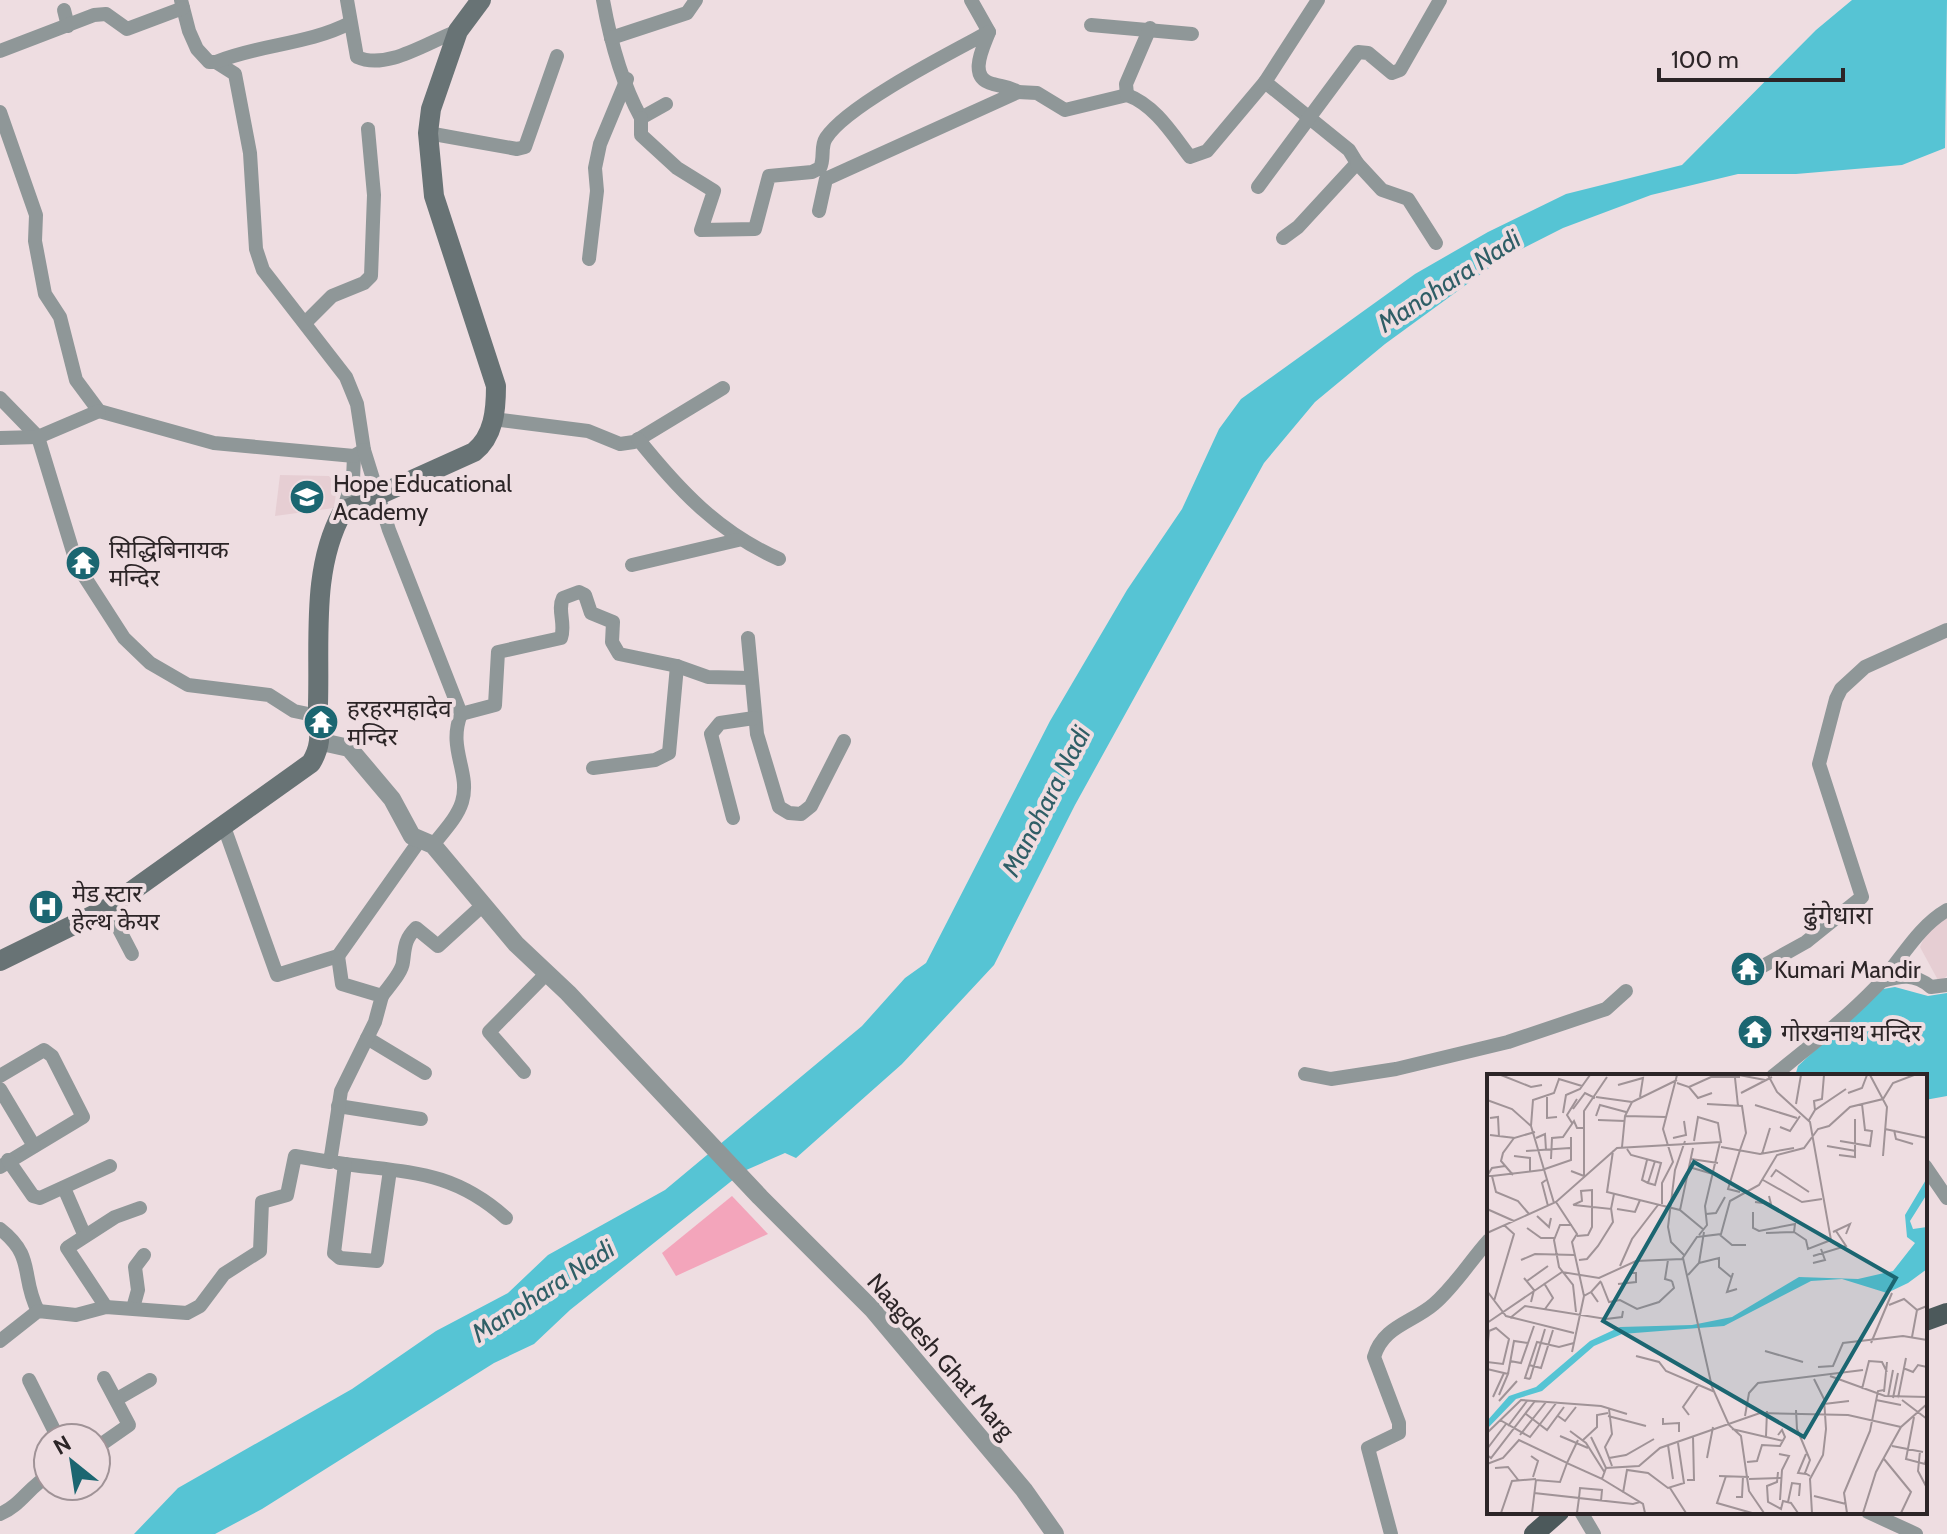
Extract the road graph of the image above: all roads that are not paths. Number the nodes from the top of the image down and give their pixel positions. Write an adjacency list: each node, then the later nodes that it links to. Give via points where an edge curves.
1 (347, 0): 10 (street)
2 (481, 0): 14 (main road)
3 (603, 0): 17 (street)
4 (696, 0): 17 (street, via 687,13)
5 (971, 0): 15 (street)
6 (1318, 0): 22 (street)
7 (1440, 0): 28 (street, via 1400,70 1392,73 1368,53 1358,52)
8 (182, 4): 12 (street, via 127,29 106,14); 20 (street, via 197,49)
9 (64, 10): 12 (street)
10 (350, 23): 14 (street, via 357,57 366,61 384,61); 20 (street)
11 (1091, 25): 13 (street)
12 (68, 26): 18 (street)
13 (1150, 28): 16 (street); 24 (street, via 1126,84)
14 (458, 31): 30 (main road)
15 (989, 32): 23 (street, via 978,61 980,76 988,84); 32 (street, via 899,82 836,127 825,140)
16 (1192, 34)
17 (611, 38): 21 (street)
18 (0, 51)
19 (557, 56): 30 (street, via 525,147)
20 (216, 62): 38 (street, via 235,74 243,105 253,224 263,270)
21 (627, 79): 27 (street); 37 (street, via 600,144)
22 (1265, 82): 24 (street, via 1207,151 1190,157 1156,114); 28 (street)
23 (1018, 92): 24 (street, via 1037,93 1065,110); 32 (street)
24 (1127, 95)
25 (666, 104): 27 (street)
26 (0, 112): 41 (street, via 36,215 45,294 60,317 76,380)
27 (641, 118): 32 (street, via 641,135 677,168 714,191 701,230 755,229 769,176)
28 (1308, 119): 31 (street, via 1349,150); 33 (street)
29 (368, 129): 38 (street, via 374,195 371,276 332,296)
30 (428, 133): 42 (main road, via 434,196 496,386)
31 (1357, 163): 35 (street); 36 (street, via 1382,190 1408,199)
32 (823, 173): 34 (street)
33 (1258, 187)
34 (819, 211)
35 (1283, 238)
36 (1436, 243)
37 (589, 259)
38 (305, 323): 46 (street, via 346,377 357,404)
39 (723, 388): 45 (street)
40 (0, 398): 43 (street)
41 (99, 411): 43 (street); 46 (street, via 214,443)
42 (493, 419): 45 (street, via 588,431 620,444); 47 (main road, via 474,452)
43 (38, 437): 44 (street); 57 (street, via 77,565 124,638 150,663 188,685 269,695 294,711)
44 (0, 438)
45 (638, 439): 49 (street, via 680,489)
46 (359, 453): 47 (street); 48 (street)
47 (380, 495): 48 (main road); 56 (street)
48 (343, 511): 57 (main road, via 322,570)
49 (738, 540): 50 (street); 51 (street)
50 (779, 559)
51 (632, 565)
52 (1947, 630): 71 (street, via 1865,667 1841,689 1819,764 1862,897 1806,942)
53 (748, 638): 55 (street)
54 (677, 666): 55 (street, via 708,677); 56 (street, via 619,654 612,642 613,622 591,613 585,595 571,593 560,603 561,638 498,652 495,705); 61 (street, via 669,753 655,760)
55 (750, 678): 58 (street)
56 (461, 714): 64 (street, via 454,741 464,791 461,805)
57 (318, 716): 60 (main road)
58 (754, 718): 59 (street, via 779,807 789,813 801,814 811,806); 62 (street, via 720,723 711,734)
59 (844, 741)
60 (322, 742): 63 (main road, via 311,763); 64 (street, Naagdesh Ghat Marg, via 349,748 392,799 412,836)
61 (593, 768)
62 (733, 818)
63 (223, 824): 66 (main road); 69 (street, via 277,975)
64 (426, 842): 65 (street, Naagdesh Ghat Marg); 69 (street)
65 (483, 905): 72 (street, Naagdesh Ghat Marg); 76 (street, via 438,946 416,928 402,946 404,961)
66 (108, 908): 68 (street); 70 (main road)
67 (1947, 910): 73 (street, via 1930,920)
68 (132, 954)
69 (338, 956): 76 (street, via 342,984)
70 (0, 961)
71 (1754, 971)
72 (547, 973): 78 (street, via 489,1032); 117 (street, Naagdesh Ghat Marg, via 862,1299 924,1368)
73 (1881, 981): 74 (street, via 1909,976 1931,987); 81 (street, via 1844,1021)
74 (1947, 985)
75 (1626, 991): 80 (street, via 1606,1009 1508,1042 1344,1077)
76 (382, 996): 77 (street)
77 (367, 1038): 79 (street); 84 (street)
78 (524, 1072)
79 (425, 1073)
80 (1305, 1074)
81 (1777, 1074)
82 (0, 1076): 86 (street, via 44,1050 82,1111 78,1123)
83 (0, 1089): 86 (street)
84 (338, 1106): 85 (street); 87 (street)
85 (421, 1119)
86 (34, 1146): 88 (street)
87 (337, 1163): 91 (street); 91 (street, via 334,1253 340,1258 377,1261); 101 (street, via 295,1156 287,1195 262,1202 260,1251 224,1274 200,1306 187,1313)
88 (4, 1164): 92 (street, via 33,1196)
89 (110, 1166): 92 (street)
90 (1927, 1169): 93 (street)
91 (390, 1170): 95 (street, via 451,1181 479,1194)
92 (64, 1188): 97 (street)
93 (1947, 1198)
94 (140, 1208): 97 (street)
95 (506, 1218)
96 (0, 1229): 102 (street, via 24,1254 30,1297)
97 (84, 1234): 100 (street, via 69,1244 68,1252)
98 (1487, 1242): 118 (street, via 1436,1302 1387,1332 1376,1348 1381,1381 1399,1423 1399,1433 1368,1448)
99 (144, 1255): 101 (street, via 135,1267 138,1290)
100 (106, 1307): 101 (street); 102 (street, via 76,1315)
101 (133, 1308)
102 (38, 1311): 105 (street)
103 (1947, 1313): 104 (main road)
104 (1927, 1320)
105 (0, 1341)
106 (104, 1378): 109 (street)
107 (29, 1380): 110 (street)
108 (150, 1380): 109 (street)
109 (117, 1399): 111 (street, via 129,1425)
110 (50, 1422)
111 (112, 1437)
112 (32, 1485): 113 (street, via 14,1508)
113 (0, 1514)
114 (1557, 1514): 119 (main road)
115 (1582, 1514): 120 (street)
116 (1872, 1514): 121 (street)
117 (1055, 1534)
118 (1391, 1534)
119 (1534, 1534)
120 (1594, 1534)
121 (1916, 1534)

